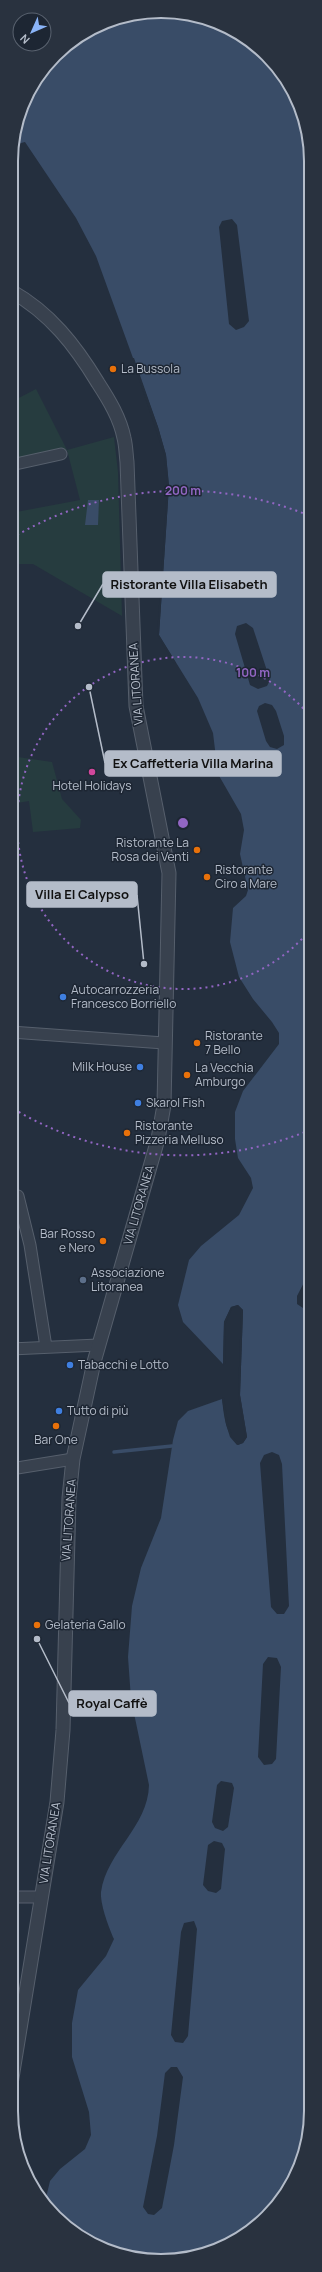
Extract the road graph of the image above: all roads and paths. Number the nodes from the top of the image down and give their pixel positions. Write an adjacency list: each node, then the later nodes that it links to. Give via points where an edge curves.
1 (18, 296): 5 (street, VIA LITORANEA, via 42,312 72,342 106,395 124,438 136,706 169,873)
2 (61, 454): 3 (street)
3 (18, 463)
4 (18, 1033): 5 (street)
5 (164, 1044): 7 (street, VIA LITORANEA, via 164,1105 161,1125)
6 (18, 1196): 8 (street, via 30,1245)
7 (98, 1345): 8 (street); 10 (street, VIA LITORANEA)
8 (46, 1347): 9 (street)
9 (18, 1349)
10 (73, 1459): 11 (street); 13 (street, VIA LITORANEA, via 66,1560 61,1768)
11 (18, 1468)
12 (18, 1897): 13 (street)
13 (41, 1897): 14 (street, VIA LITORANEA)
14 (18, 2033)

